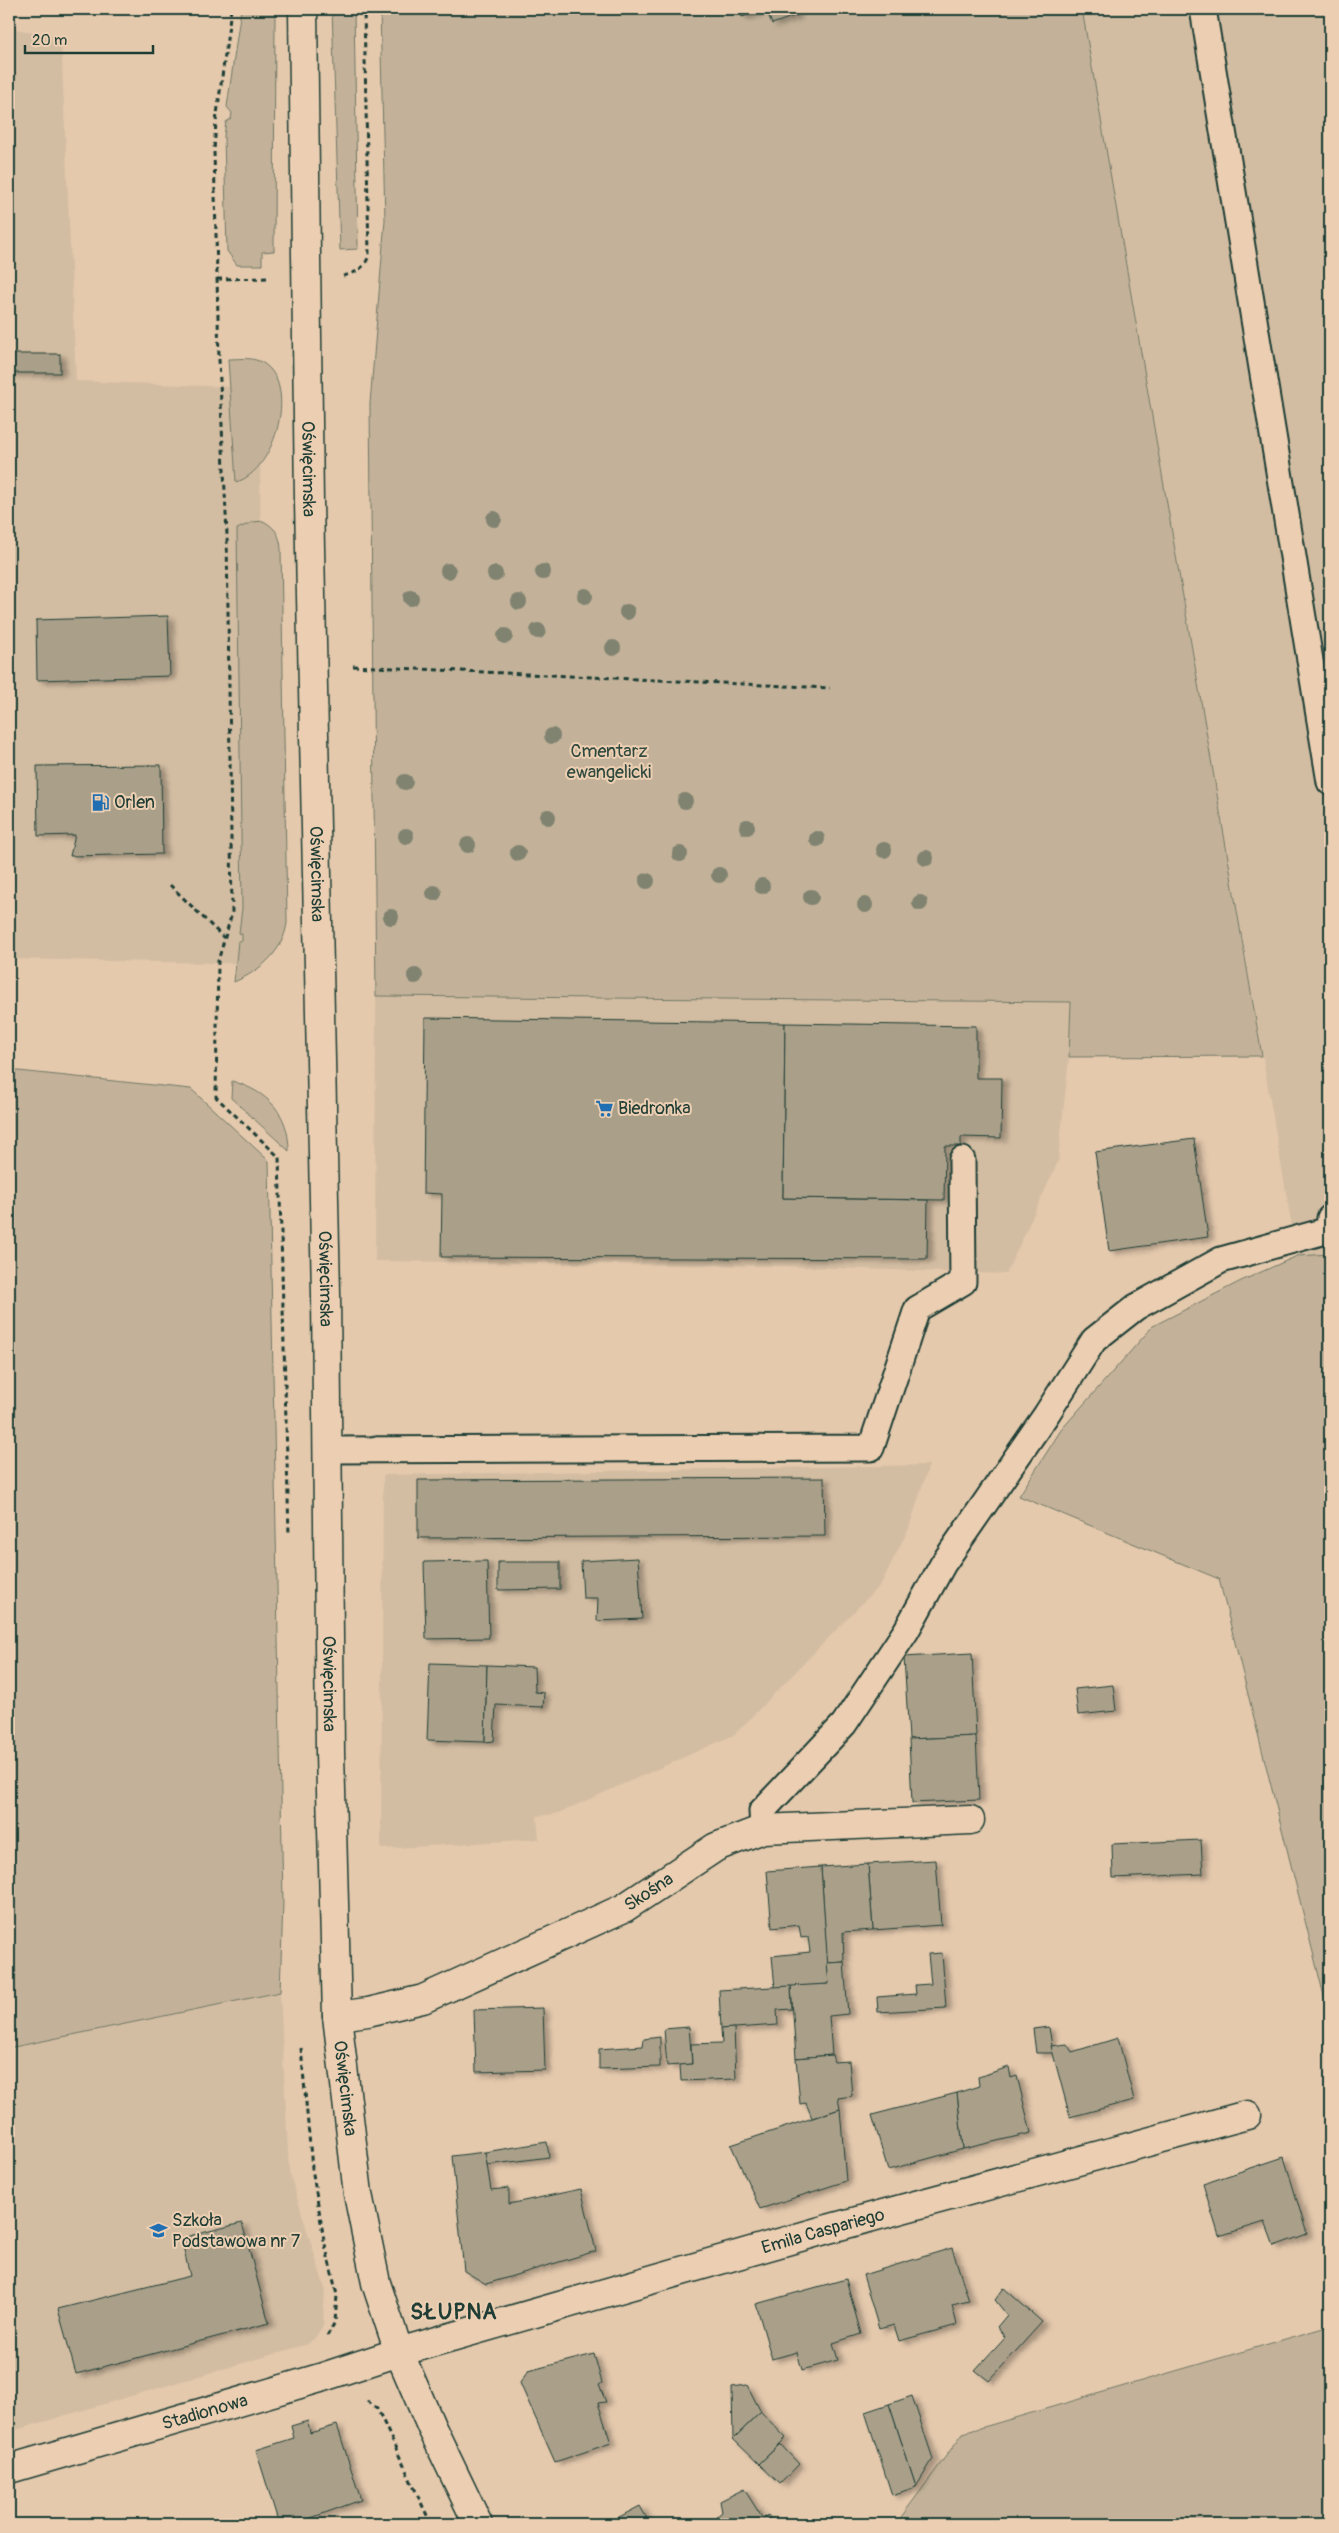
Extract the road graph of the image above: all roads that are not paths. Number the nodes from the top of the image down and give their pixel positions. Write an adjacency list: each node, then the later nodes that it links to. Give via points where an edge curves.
1 (303, 9): 6 (main road, Oświęcimska, via 308,502)
2 (1203, 9): 3 (lane)
3 (1330, 782)
4 (962, 1160): 6 (lane, via 963,1282 917,1309 871,1448)
5 (1330, 1218): 8 (lane, via 1329,1230 1221,1260 1136,1307 1094,1340 943,1564 906,1631 844,1724 762,1811)
6 (327, 1450): 9 (main road, Oświęcimska, via 332,1898)
7 (970, 1820): 8 (main road, Skośna)
8 (764, 1829): 9 (main road, Skośna, via 716,1847 624,1908 423,2000)
9 (337, 2016): 11 (main road, Oświęcimska, via 358,2194 376,2283)
10 (1247, 2115): 11 (main road, Emila Caspariego, via 828,2228)
11 (399, 2352): 12 (main road, Stadionowa); 13 (main road, Oświęcimska)
12 (9, 2469)
13 (478, 2524)

